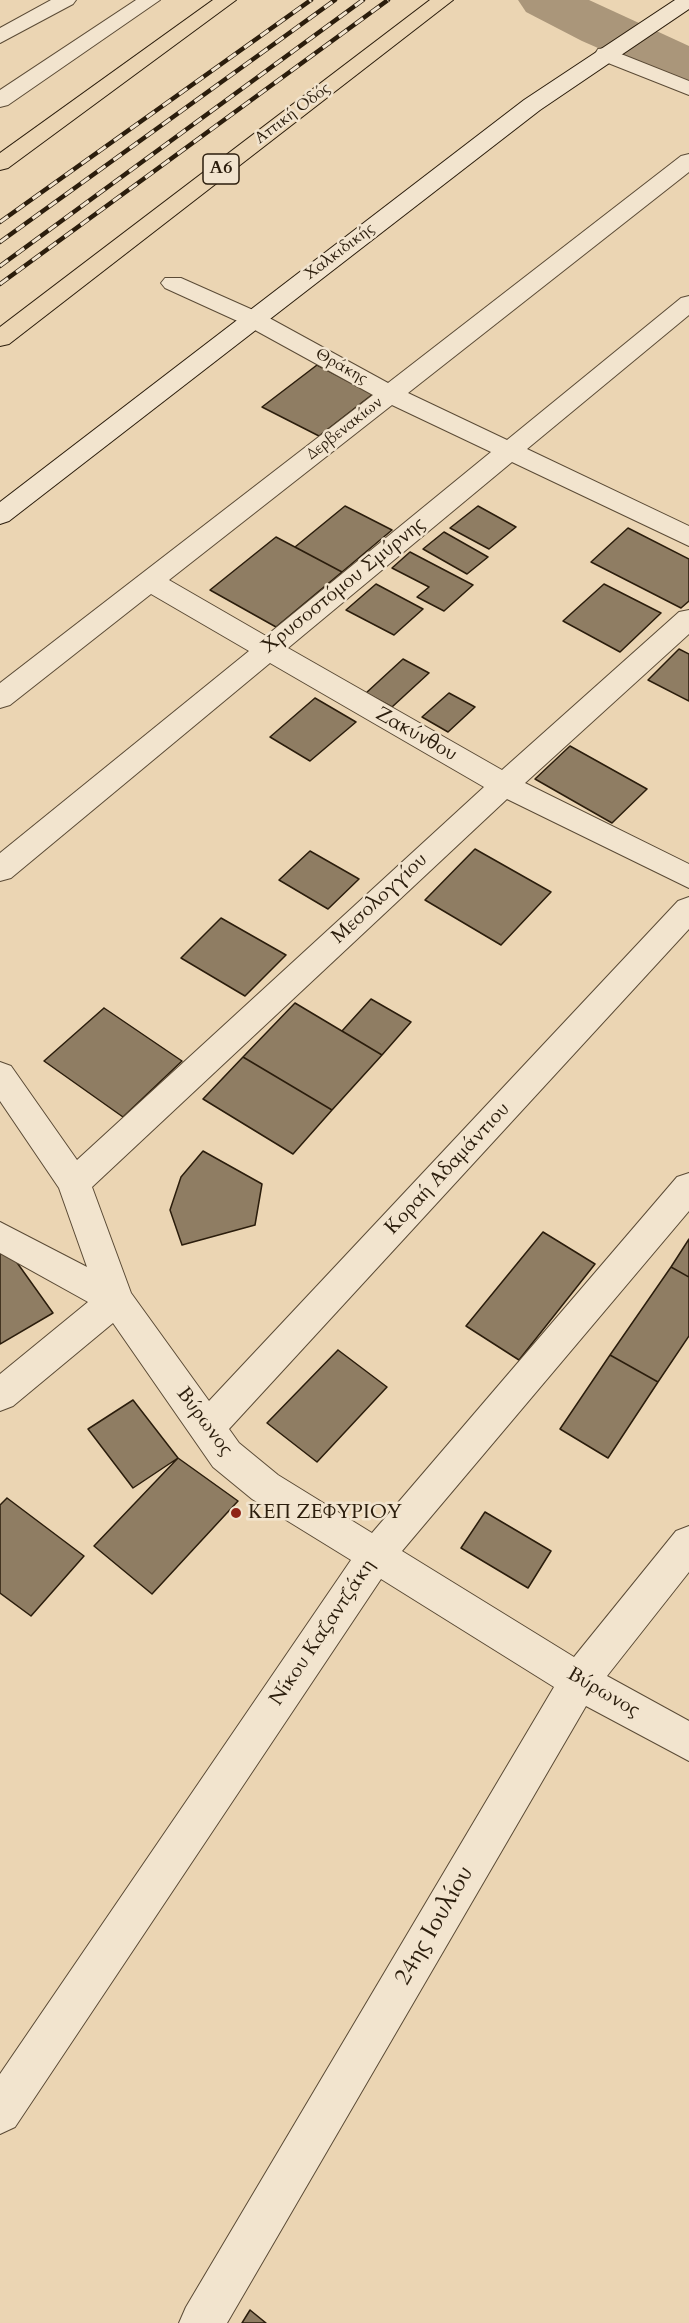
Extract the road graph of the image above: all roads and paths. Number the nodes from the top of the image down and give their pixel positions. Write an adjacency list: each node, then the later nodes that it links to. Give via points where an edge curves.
1 (66, 0): 6 (street)
2 (150, 0): 9 (street)
3 (226, 0): 11 (highway)
4 (443, 0): 15 (highway, Αττική Οδός / Α6)
5 (689, 0): 7 (street, Χαλκιδικής)
6 (0, 37)
7 (613, 49): 8 (street); 14 (street, Χαλκιδικής, via 532,105)
8 (689, 89)
9 (0, 100)
10 (689, 160): 16 (street, Δερβενακίων)
11 (0, 163)
12 (173, 283): 14 (street, Θράκης)
13 (689, 303): 17 (street, Χρυσοστόμου Σμύρνης)
14 (253, 319): 16 (street, Θράκης); 18 (street, Χαλκιδικής)
15 (0, 339)
16 (390, 394): 17 (street, Θράκης); 20 (street, Δερβενακίων)
17 (509, 451): 19 (street, Θράκης); 22 (street, Χρυσοστόμου Σμύρνης)
18 (0, 515)
19 (689, 537)
20 (149, 581): 22 (street, Ζακύνθου); 23 (street, Δερβενακίων)
21 (689, 619): 24 (street, Μεσολογγίου)
22 (266, 650): 24 (street, Ζακύνθου); 25 (street, Χρυσοστόμου Σμύρνης)
23 (0, 698)
24 (504, 785): 26 (street, Ζακύνθου); 29 (street, Μεσολογγίου)
25 (0, 870)
26 (689, 877)
27 (689, 909): 34 (street, Κοραή Αδαμάντιου)
28 (0, 1075): 29 (street, Βύρωνος)
29 (74, 1183): 32 (street, Βύρωνος)
30 (689, 1187): 36 (street, Νίκου Καζαντζάκη)
31 (0, 1236): 32 (street)
32 (116, 1300): 33 (street); 34 (street, Βύρωνος)
33 (0, 1395)
34 (206, 1429): 36 (street, Βύρωνος, via 226,1455 265,1487)
35 (689, 1543): 37 (street, 24ης Ιουλίου)
36 (376, 1555): 37 (street, Βύρωνος); 39 (street, Νίκου Καζαντζάκη)
37 (579, 1681): 38 (street, Βύρωνος); 40 (street, 24ης Ιουλίου)
38 (689, 1742)
39 (0, 2112)
40 (202, 2323)

